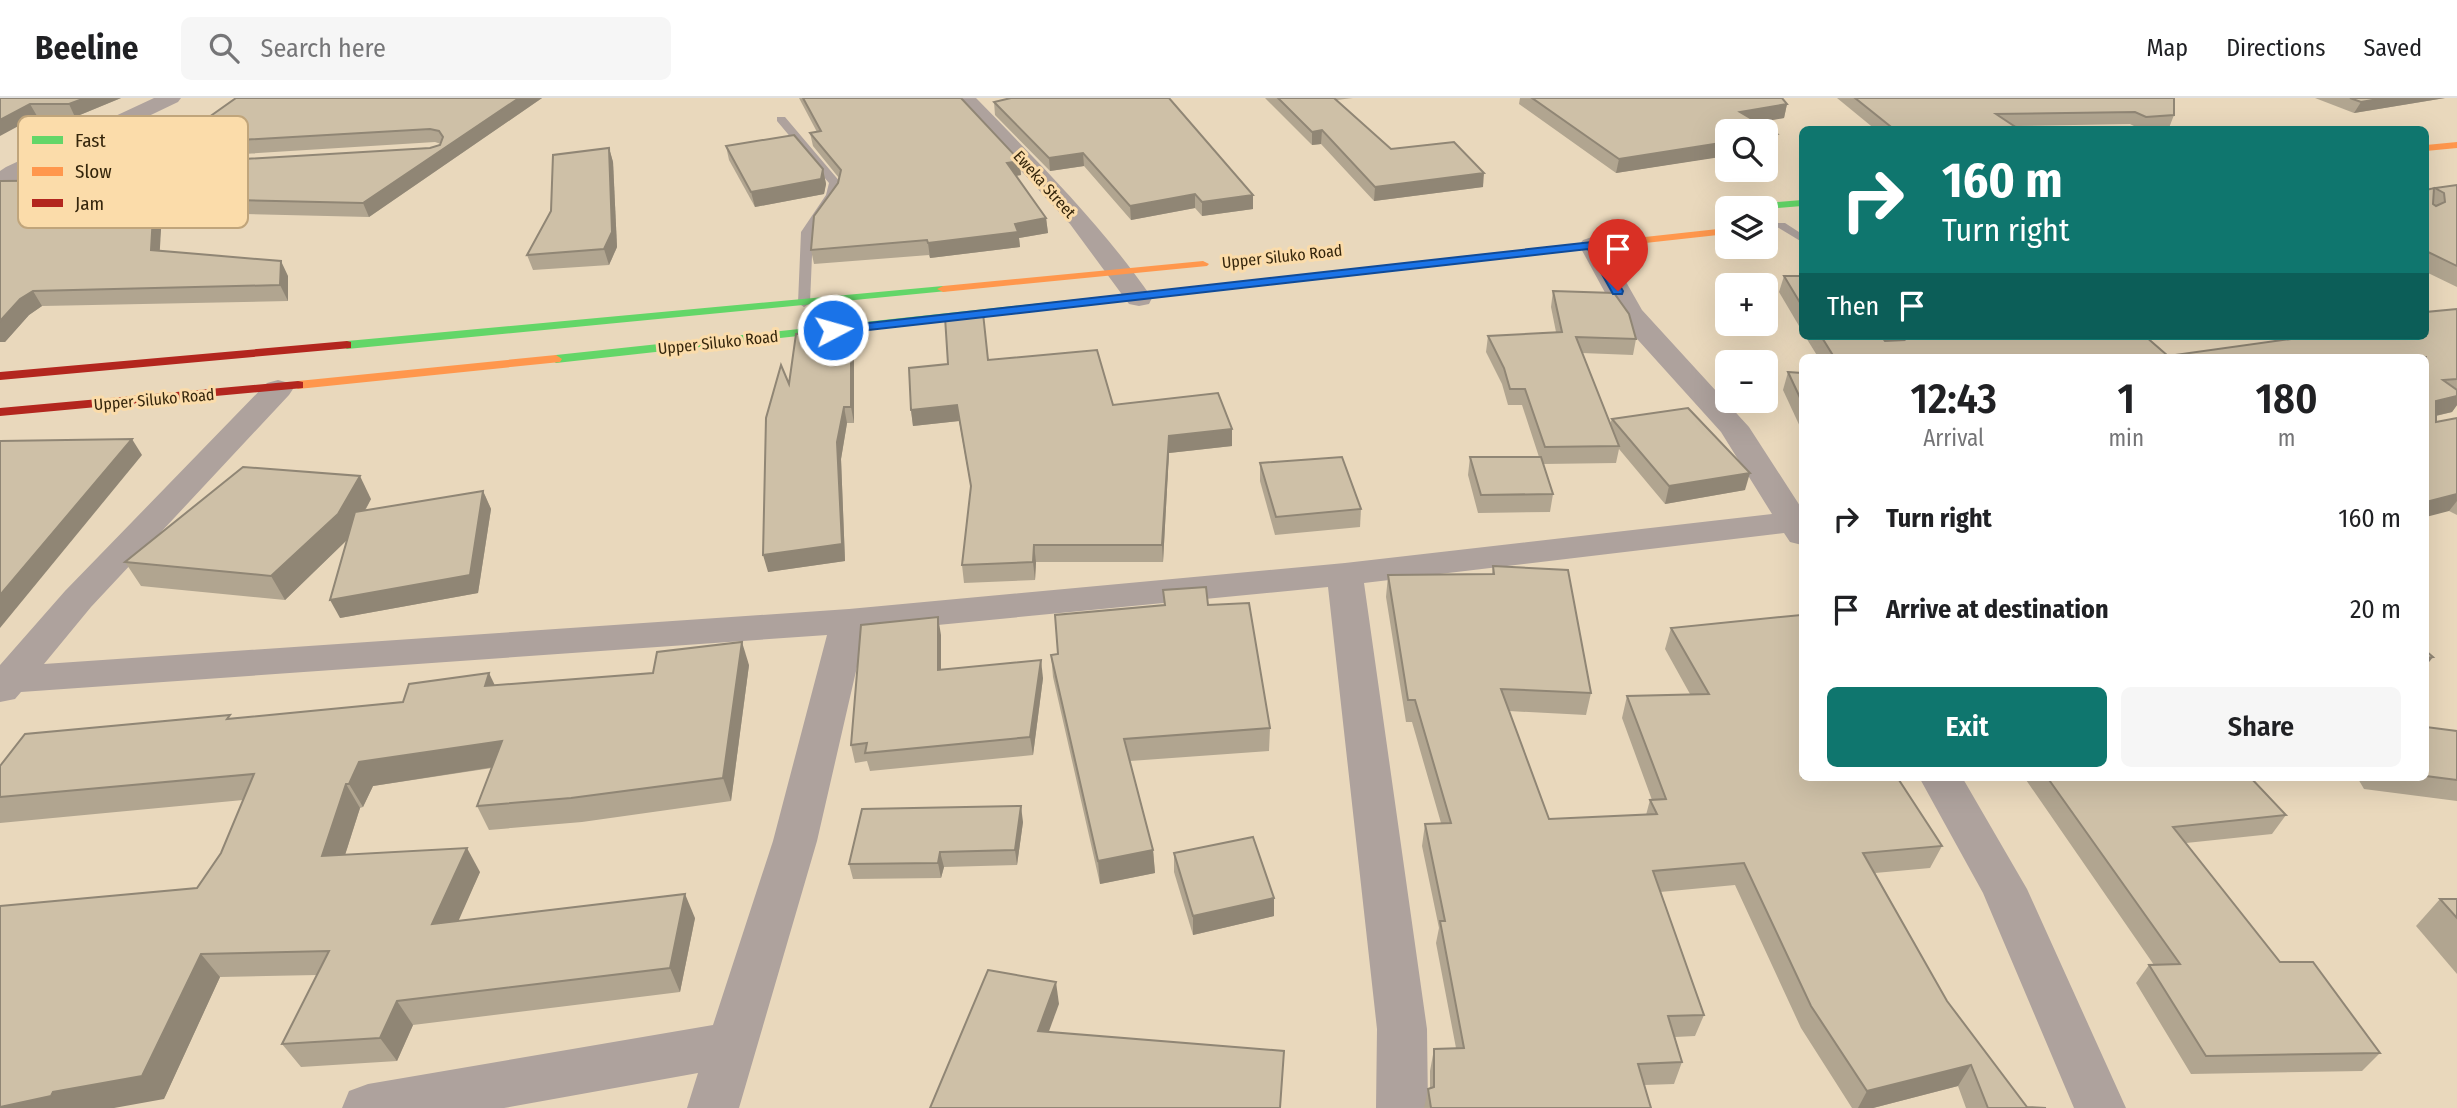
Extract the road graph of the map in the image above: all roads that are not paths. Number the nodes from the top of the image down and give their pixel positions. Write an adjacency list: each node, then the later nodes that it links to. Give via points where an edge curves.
1 (171, 98): 3 (street)
2 (979, 104): 19 (street, Eweka Street)
3 (133, 116)
4 (780, 119): 21 (lane, via 835,183 807,232)
5 (2457, 145): 6 (main road)
6 (2429, 148)
7 (18, 170): 9 (street)
8 (18, 177): 9 (street)
9 (0, 178)
10 (1799, 203): 11 (main road)
11 (1778, 205)
12 (1799, 223): 13 (main road)
13 (1778, 225)
14 (1778, 228): 16 (lane)
15 (1715, 232): 17 (main road, Upper Siluko Road)
16 (1799, 238)
17 (1592, 246): 20 (main road, Upper Siluko Road); 25 (street, via 1630,314 1733,427)
18 (1219, 262): 19 (main road, Upper Siluko Road)
19 (1123, 272): 20 (street); 21 (main road, Upper Siluko Road)
20 (1139, 298): 23 (main road, Upper Siluko Road)
21 (804, 303): 22 (main road, Upper Siluko Road)
22 (0, 376)
23 (278, 389): 24 (main road, Upper Siluko Road); 29 (street)
24 (0, 412)
25 (1799, 525)
26 (1799, 526): 27 (street)
27 (1345, 574): 28 (street); 34 (street, via 1402,1030)
28 (849, 621): 29 (street); 31 (street, via 795,841)
29 (3, 683)
30 (1942, 781): 35 (street, via 2004,889)
31 (733, 1044): 32 (street); 33 (street)
32 (368, 1108)
33 (713, 1108)
34 (1402, 1108)
35 (2100, 1108)

